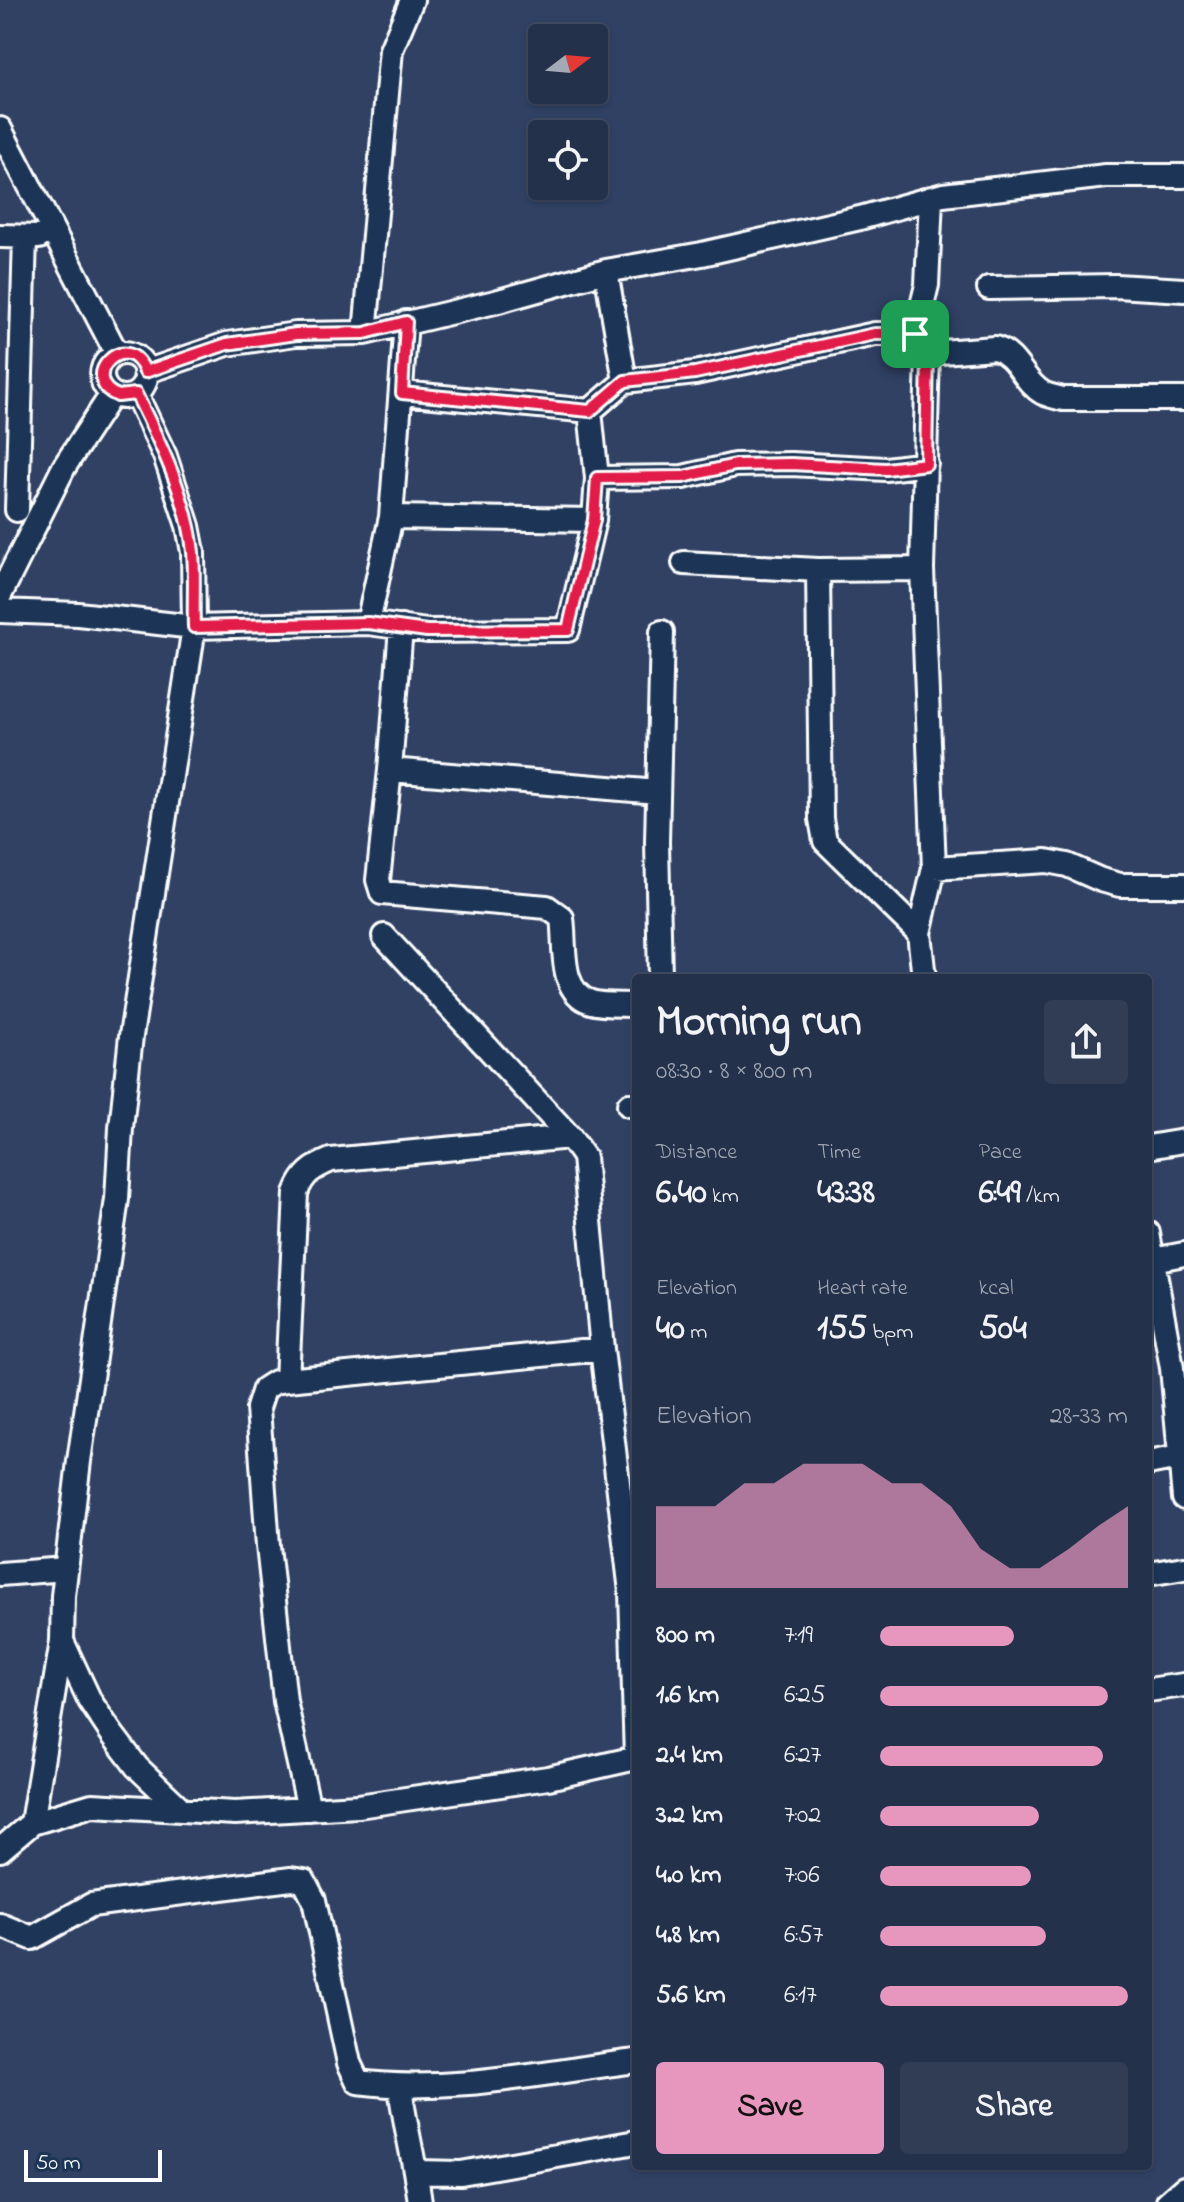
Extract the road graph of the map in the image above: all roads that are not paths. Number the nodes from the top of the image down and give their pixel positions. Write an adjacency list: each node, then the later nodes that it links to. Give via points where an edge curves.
1 (412, 0): 12 (street, via 391,50)
2 (0, 129): 7 (street)
3 (1184, 176): 4 (street, via 1106,176)
4 (931, 198): 8 (street, via 687,257); 13 (street, via 927,285)
5 (0, 236): 6 (street)
6 (25, 237): 7 (street); 25 (street)
7 (57, 238): 15 (street)
8 (606, 271): 11 (street); 17 (street)
9 (989, 288): 10 (street)
10 (1184, 290)
11 (406, 322): 12 (street); 18 (street)
12 (365, 333): 16 (street, via 296,334 227,344)
13 (915, 334): 14 (street); 17 (street, via 875,334 695,373)
14 (928, 353): 21 (street, via 995,348 1045,395 1063,399); 23 (street)
15 (117, 354): 16 (street, via 135,356); 19 (street, via 106,363 102,377)
16 (145, 372): 20 (street)
17 (625, 381): 22 (street)
18 (402, 393): 22 (street); 27 (street)
19 (112, 394): 20 (street); 26 (street, via 64,467)
20 (136, 394): 35 (street, via 165,456 188,526)
21 (1184, 399)
22 (590, 411): 24 (street)
23 (926, 464): 24 (street, via 886,469 735,465 683,477); 30 (street)
24 (597, 478): 28 (street)
25 (9, 510): 26 (street)
26 (44, 510): 32 (street)
27 (391, 517): 28 (street); 34 (street)
28 (594, 520): 36 (street, via 568,630)
29 (684, 563): 31 (street)
30 (922, 569): 31 (street); 40 (street)
31 (818, 570): 42 (street, via 825,841)
32 (0, 595)
33 (0, 611): 35 (street)
34 (368, 623): 35 (street); 36 (street)
35 (194, 627): 60 (street, via 131,1036 117,1199)
36 (401, 627): 38 (street)
37 (662, 632): 39 (street)
38 (390, 770): 39 (street); 46 (street, via 378,880 382,893 547,907 562,918 565,972 572,987 589,1002)
39 (658, 792): 44 (street)
40 (934, 868): 41 (street, via 1046,861 1120,885); 42 (street)
41 (1184, 885)
42 (919, 933): 45 (street)
43 (384, 936): 47 (street)
44 (660, 974)
45 (924, 974)
46 (632, 1005)
47 (570, 1137): 53 (street, via 584,1157 587,1173); 55 (street, via 331,1160 302,1177 296,1193)
48 (1184, 1141): 49 (street)
49 (1152, 1146)
50 (1184, 1254): 51 (street)
51 (1152, 1260)
52 (1152, 1267): 54 (street)
53 (602, 1349): 55 (street); 63 (street)
54 (1178, 1364): 56 (street)
55 (287, 1380): 68 (street, via 264,1389 258,1408 285,1701)
56 (1181, 1457): 57 (street); 58 (street)
57 (1152, 1462)
58 (1184, 1498)
59 (1184, 1568): 61 (street)
60 (66, 1569): 62 (street); 64 (street)
61 (1152, 1573)
62 (0, 1574)
63 (632, 1625)
64 (62, 1641): 69 (street, via 112,1734); 70 (street)
65 (1184, 1685): 66 (street)
66 (1152, 1689)
67 (632, 1759): 68 (street, via 548,1778)
68 (309, 1809): 69 (street)
69 (182, 1810): 70 (street, via 92,1805)
70 (32, 1823): 71 (street)
71 (0, 1850)
72 (0, 1925): 74 (street, via 32,1938 91,1905 304,1881 314,1900 349,2063 358,2082)
73 (632, 2062): 74 (street)
74 (400, 2087): 76 (street)
75 (632, 2143): 76 (street, via 461,2173)
76 (416, 2172): 77 (street)
77 (420, 2202)

